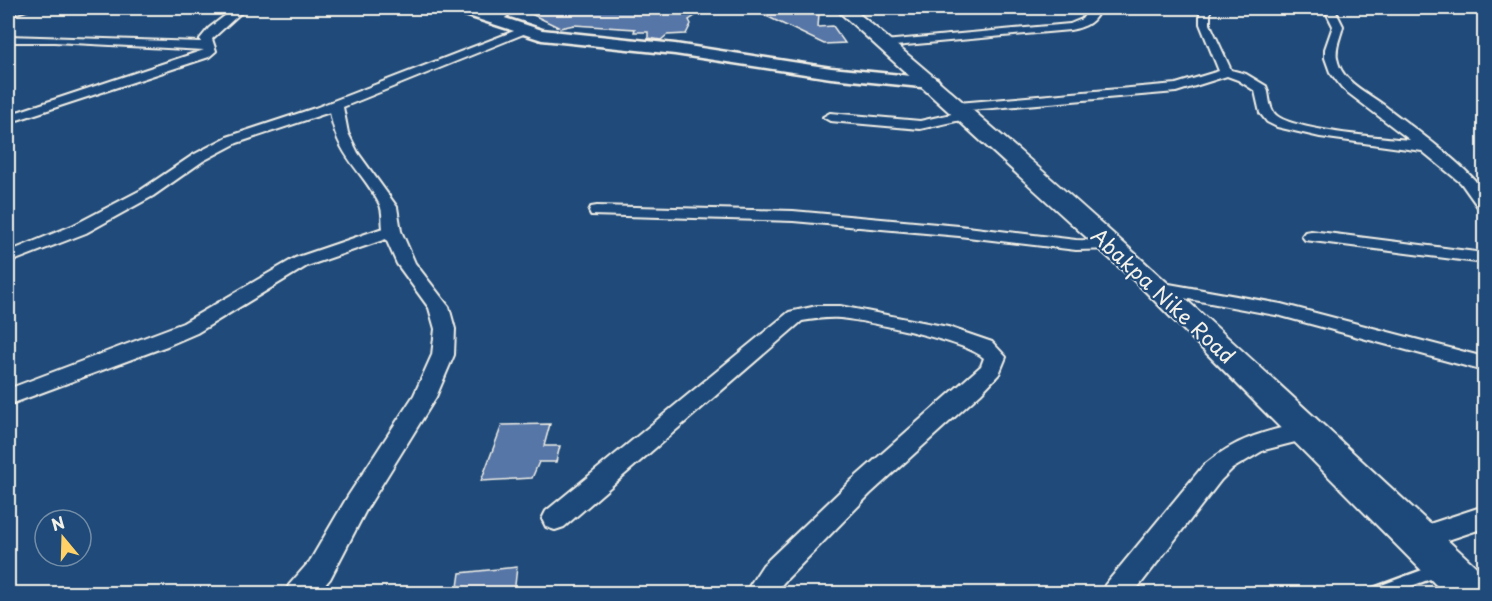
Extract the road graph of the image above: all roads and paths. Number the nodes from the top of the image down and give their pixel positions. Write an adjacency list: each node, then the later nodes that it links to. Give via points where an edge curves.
1 (27, 8): 9 (street)
2 (241, 8): 14 (street, via 213,30 206,39)
3 (458, 8): 10 (street)
4 (512, 8): 10 (street)
5 (843, 8): 13 (main road, Abakpa Nike Road)
6 (1095, 8): 13 (street, via 1084,24 1063,29)
7 (1205, 8): 15 (street, via 1205,24)
8 (1329, 8): 21 (street, via 1338,26 1331,49 1336,72 1347,86)
9 (8, 13)
10 (497, 19): 11 (street)
11 (522, 31): 16 (street); 17 (street)
12 (8, 39): 14 (street)
13 (884, 44): 16 (main road, Abakpa Nike Road)
14 (207, 46): 20 (street, via 210,51 194,60)
15 (1226, 72): 18 (street, via 1176,88); 21 (street, via 1261,89 1264,108 1273,121 1296,129)
16 (931, 83): 18 (main road, Abakpa Nike Road)
17 (336, 105): 24 (street, via 341,133 351,153 389,207); 27 (street, via 214,148 147,193 80,229)
18 (961, 111): 19 (street, via 920,125); 26 (main road, Abakpa Nike Road)
19 (830, 117)
20 (8, 119)
21 (1427, 147): 22 (street, via 1467,180)
22 (1485, 204)
23 (597, 211): 26 (street, via 793,216 1076,245)
24 (392, 231): 31 (street, via 301,262 190,328 160,341); 37 (street, via 406,264 439,307 445,329 443,355 425,398 357,503 320,570)
25 (1311, 236): 28 (street)
26 (1111, 245): 29 (main road, Abakpa Nike Road)
27 (8, 258)
28 (1485, 258)
29 (1158, 288): 30 (street, via 1263,307); 32 (main road, Abakpa Nike Road)
30 (1485, 364)
31 (8, 397)
32 (1307, 431): 35 (main road, Abakpa Nike Road); 39 (street, via 1253,442 1230,456)
33 (1485, 517): 35 (street)
34 (555, 519): 38 (street, via 796,316 840,312 941,332 984,347 995,357 985,375 861,487 773,574)
35 (1418, 539): 36 (main road, Abakpa Nike Road)
36 (1447, 567): 40 (lane); 41 (main road, Abakpa Nike Road)
37 (299, 594)
38 (758, 594)
39 (1115, 594)
40 (1373, 594)
41 (1475, 594)

